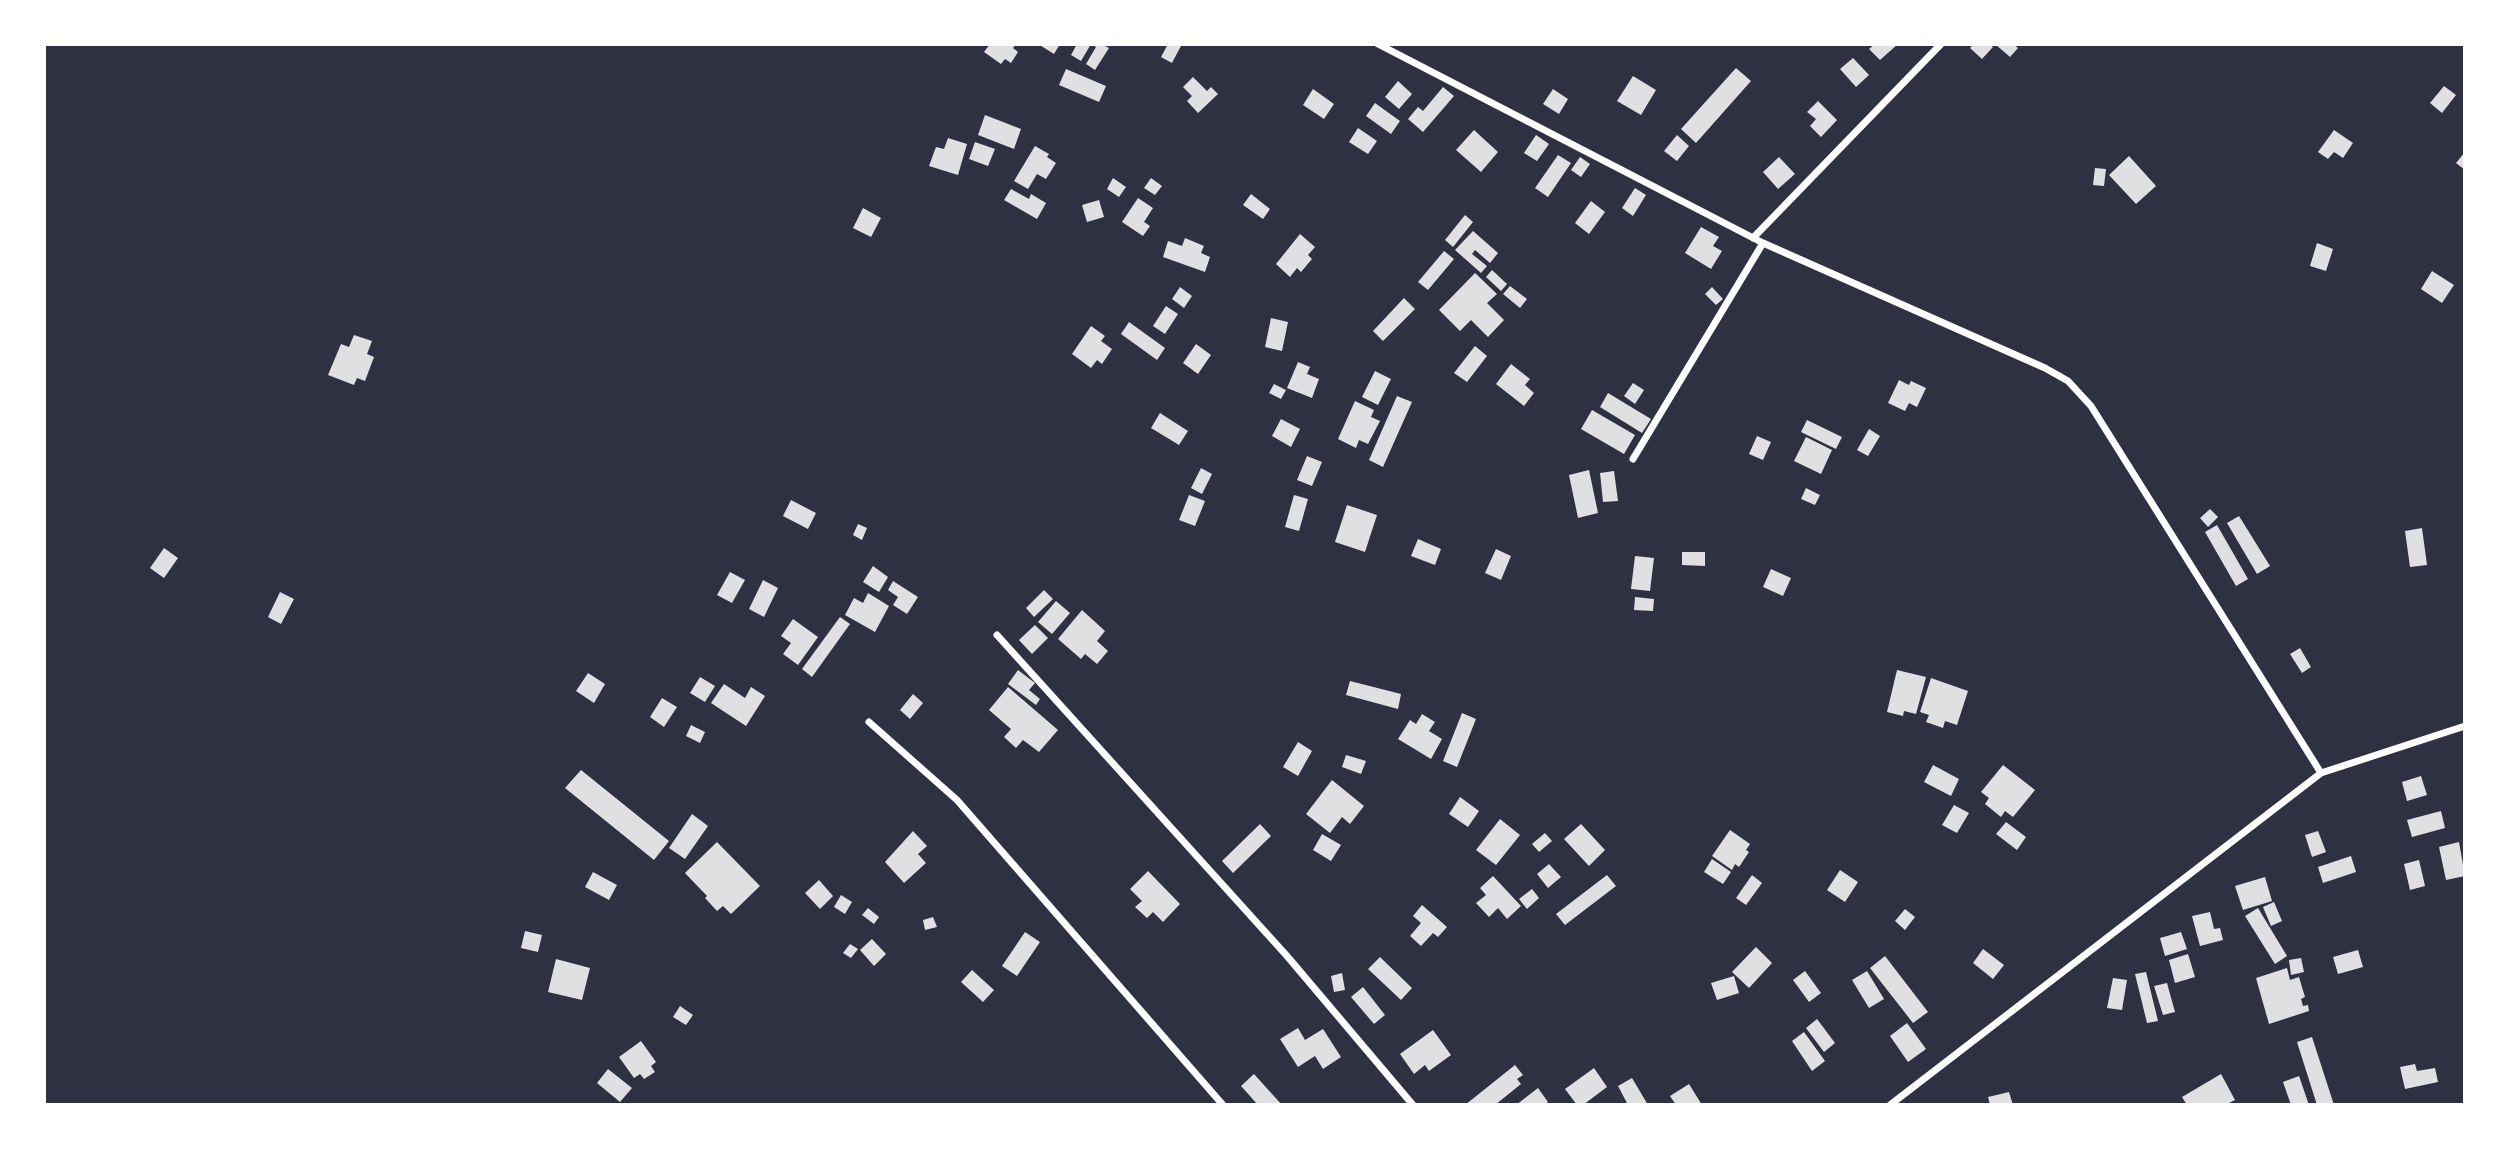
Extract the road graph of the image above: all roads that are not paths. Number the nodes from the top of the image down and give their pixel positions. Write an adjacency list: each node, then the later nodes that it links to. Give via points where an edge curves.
1 (1378, 44): 3 (street)
2 (1941, 44): 3 (street)
3 (1753, 238): 4 (street)
4 (1763, 243): 5 (street); 9 (street, via 2068,382 2091,405)
5 (1633, 459)
6 (998, 635): 11 (street, via 1287,956)
7 (869, 722): 10 (street, via 957,800)
8 (2465, 726): 9 (street)
9 (2321, 773): 12 (street)
10 (1223, 1105)
11 (1413, 1105)
12 (1890, 1105)

